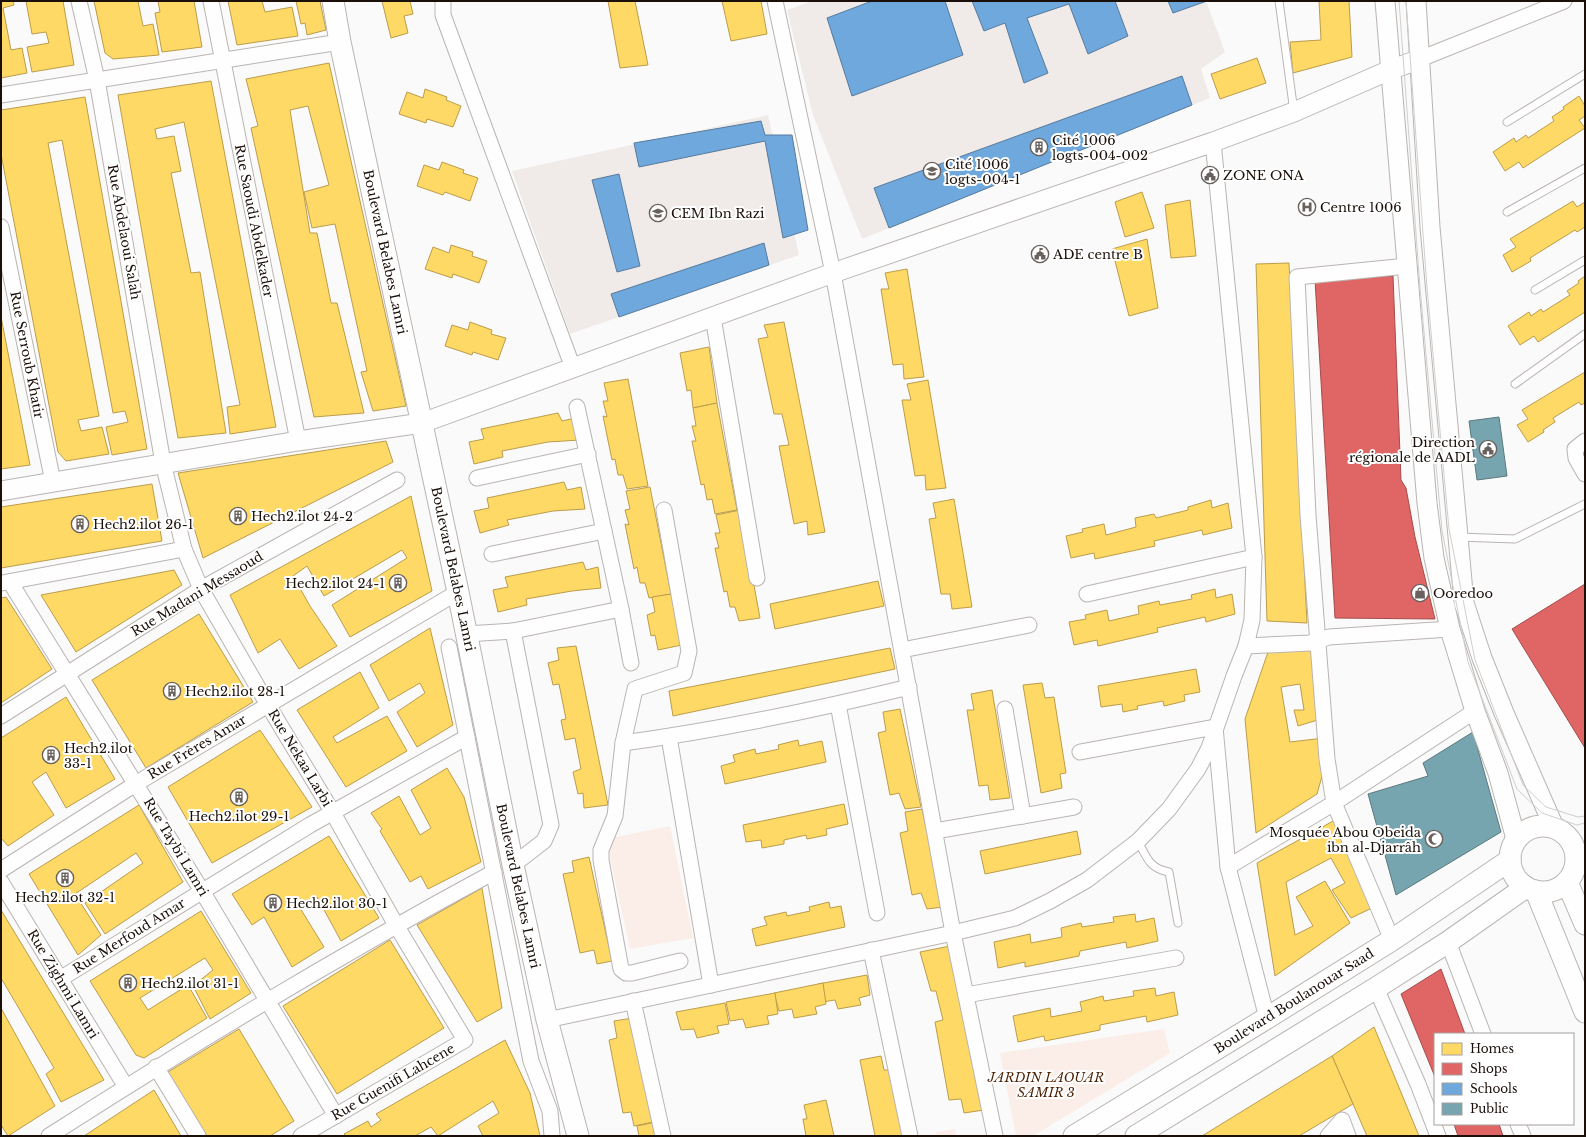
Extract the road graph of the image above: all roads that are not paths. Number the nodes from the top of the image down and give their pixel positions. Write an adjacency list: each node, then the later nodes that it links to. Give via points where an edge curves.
1 (79, 1): 15 (street, Rue Abdelaoui Salah)
2 (211, 1): 12 (street, Rue Saoudi Abdelkader)
3 (332, 1): 10 (main road, Boulevard Belabes Lamri)
4 (442, 1): 29 (street, via 443,15)
5 (775, 1): 25 (street)
6 (1279, 1): 17 (lane)
7 (1385, 1): 13 (street)
8 (1416, 1): 11 (street)
9 (1564, 1): 11 (street)
10 (340, 42): 12 (street); 32 (main road, Boulevard Belabes Lamri)
11 (1420, 59): 13 (street); 45 (street, via 1430,227)
12 (222, 61): 15 (street); 33 (street, Rue Saoudi Abdelkader)
13 (1390, 70): 17 (street); 24 (street)
14 (1585, 74): 18 (lane)
15 (98, 80): 16 (street); 36 (street, Rue Abdelaoui Salah)
16 (1, 95)
17 (1294, 112): 19 (street)
18 (1507, 122)
19 (1213, 142): 25 (street); 48 (street)
20 (1585, 168): 21 (lane)
21 (1507, 212)
22 (1, 227): 40 (street, Rue Serroub Khatir)
23 (1585, 260): 26 (lane)
24 (1407, 266): 56 (street, via 1427,502 1434,558); 59 (street, via 1297,277 1308,515)
25 (833, 273): 27 (street); 62 (street)
26 (1535, 290)
27 (712, 317): 29 (street); 49 (street)
28 (1585, 334): 30 (lane)
29 (573, 368): 32 (street)
30 (1515, 384)
31 (577, 407): 35 (street)
32 (422, 423): 33 (street); 52 (main road, Boulevard Belabes Lamri)
33 (298, 441): 36 (street)
34 (1585, 442): 37 (street, via 1575,449 1576,458)
35 (588, 454): 38 (street); 44 (street)
36 (163, 463): 40 (street); 46 (street, Rue Nekaa Larbi)
37 (1585, 474)
38 (477, 478)
39 (397, 480): 51 (street, Rue Madani Messaoud)
40 (53, 482): 41 (street)
41 (1, 491)
42 (1585, 504): 45 (lane, via 1515,538)
43 (664, 510): 74 (street, via 689,651 684,673 635,689)
44 (604, 531): 47 (street); 54 (street)
45 (1458, 537): 81 (street, via 1464,603 1507,720)
46 (184, 549): 50 (street); 51 (street, Rue Nekaa Larbi)
47 (492, 554)
48 (1254, 557): 53 (street); 60 (street, via 1252,620)
49 (757, 578)
50 (5, 583): 64 (street, Rue Taybi Lamri)
51 (200, 589): 64 (street, Rue Madani Messaoud); 67 (street, Rue Nekaa Larbi)
52 (458, 592): 58 (main road, Boulevard Belabes Lamri); 67 (street, Rue Frères Amar)
53 (1087, 594)
54 (621, 609): 57 (street); 63 (street)
55 (1029, 625): 62 (street)
56 (1450, 629): 59 (street, via 1329,637); 69 (street)
57 (513, 631): 58 (street); 88 (street, via 551,825 544,841)
58 (466, 634): 88 (main road, Boulevard Belabes Lamri)
59 (1317, 640): 60 (street); 77 (street, via 1327,759)
60 (1246, 646): 71 (street)
61 (449, 647): 72 (street)
62 (902, 650): 65 (street)
63 (631, 663)
64 (66, 674): 70 (street, Rue Madani Messaoud); 76 (street, Rue Taybi Lamri)
65 (909, 687): 66 (street); 82 (street)
66 (838, 704): 73 (street); 96 (street)
67 (268, 705): 76 (street, Rue Frères Amar); 79 (street, Rue Nekaa Larbi)
68 (1005, 709): 80 (street)
69 (1475, 711): 77 (street); 84 (street, via 1498,773)
70 (1, 716)
71 (1216, 727): 75 (street); 85 (street, via 1198,769 1169,809); 89 (street)
72 (467, 737): 79 (street, Rue Merfoud Amar); 91 (street)
73 (669, 737): 74 (street); 107 (street)
74 (623, 743): 105 (street, via 615,816 601,850 621,969 626,973 632,973)
75 (1080, 752)
76 (137, 783): 90 (street, Rue Frères Amar); 95 (street, Rue Taybi Lamri)
77 (1334, 803): 89 (street); 101 (street)
78 (1074, 807): 80 (street)
79 (333, 813): 95 (street, Rue Merfoud Amar); 99 (street, Rue Nekaa Larbi)
80 (1023, 816): 82 (street)
81 (1554, 827): 83 (main road); 84 (main road, via 1533,827)
82 (935, 831): 100 (street)
83 (1578, 836): 87 (main road, via 1576,851)
84 (1516, 839): 86 (main road, via 1511,849)
85 (1138, 841): 97 (lane, via 1150,862 1158,870 1169,872); 100 (street, via 1087,880 1050,901 1015,918)
86 (1510, 860): 94 (main road, via 1517,880); 101 (main road, Boulevard Boulanouar Saad)
87 (1581, 860): 93 (main road)
88 (513, 865): 114 (main road, Boulevard Belabes Lamri)
89 (1228, 867): 113 (street)
90 (1, 870)
91 (494, 872): 99 (street); 125 (street, via 531,1061 550,1111)
92 (1, 882): 106 (street, Rue Zighmi Lamri)
93 (1567, 882): 94 (main road, via 1558,889 1547,892); 98 (main road)
94 (1531, 889): 102 (main road); 112 (main road)
95 (202, 891): 106 (street, Rue Merfoud Amar); 111 (street, Rue Taybi Lamri)
96 (877, 913)
97 (1178, 923)
98 (1585, 924)
99 (396, 925): 111 (street); 116 (street, Rue Nekaa Larbi)
100 (953, 933): 103 (street); 109 (street)
101 (1392, 940): 113 (main road, Boulevard Boulanouar Saad)
102 (1448, 942): 108 (main road); 115 (street)
103 (871, 950): 107 (street); 127 (street)
104 (1176, 958): 109 (street)
105 (680, 961)
106 (60, 979): 118 (street, Rue Zighmi Lamri)
107 (711, 985): 110 (street)
108 (1376, 988): 130 (main road); 133 (street)
109 (966, 995): 128 (street)
110 (633, 1001): 114 (street); 126 (street)
111 (268, 1002): 117 (street); 119 (street, Rue Taybi Lamri)
112 (1585, 1012)
113 (1267, 1018): 129 (main road, Boulevard Boulanouar Saad)
114 (547, 1020): 121 (main road, Boulevard Belabes Lamri)
115 (1483, 1033)
116 (465, 1040): 119 (street, Rue Guenifi Lahcene)
117 (156, 1067): 118 (street); 123 (street)
118 (126, 1087): 122 (street)
119 (336, 1116): 124 (street, Rue Guenifi Lahcene)
120 (1518, 1125): 134 (street)
121 (576, 1135)
122 (49, 1136)
123 (198, 1136)
124 (301, 1136)
125 (552, 1136)
126 (663, 1136)
127 (910, 1136)
128 (995, 1136)
129 (1074, 1136)
130 (1136, 1136)
131 (1328, 1136): 132 (street, via 1342,1120)
132 (1348, 1136)
133 (1438, 1136)
134 (1523, 1136)

